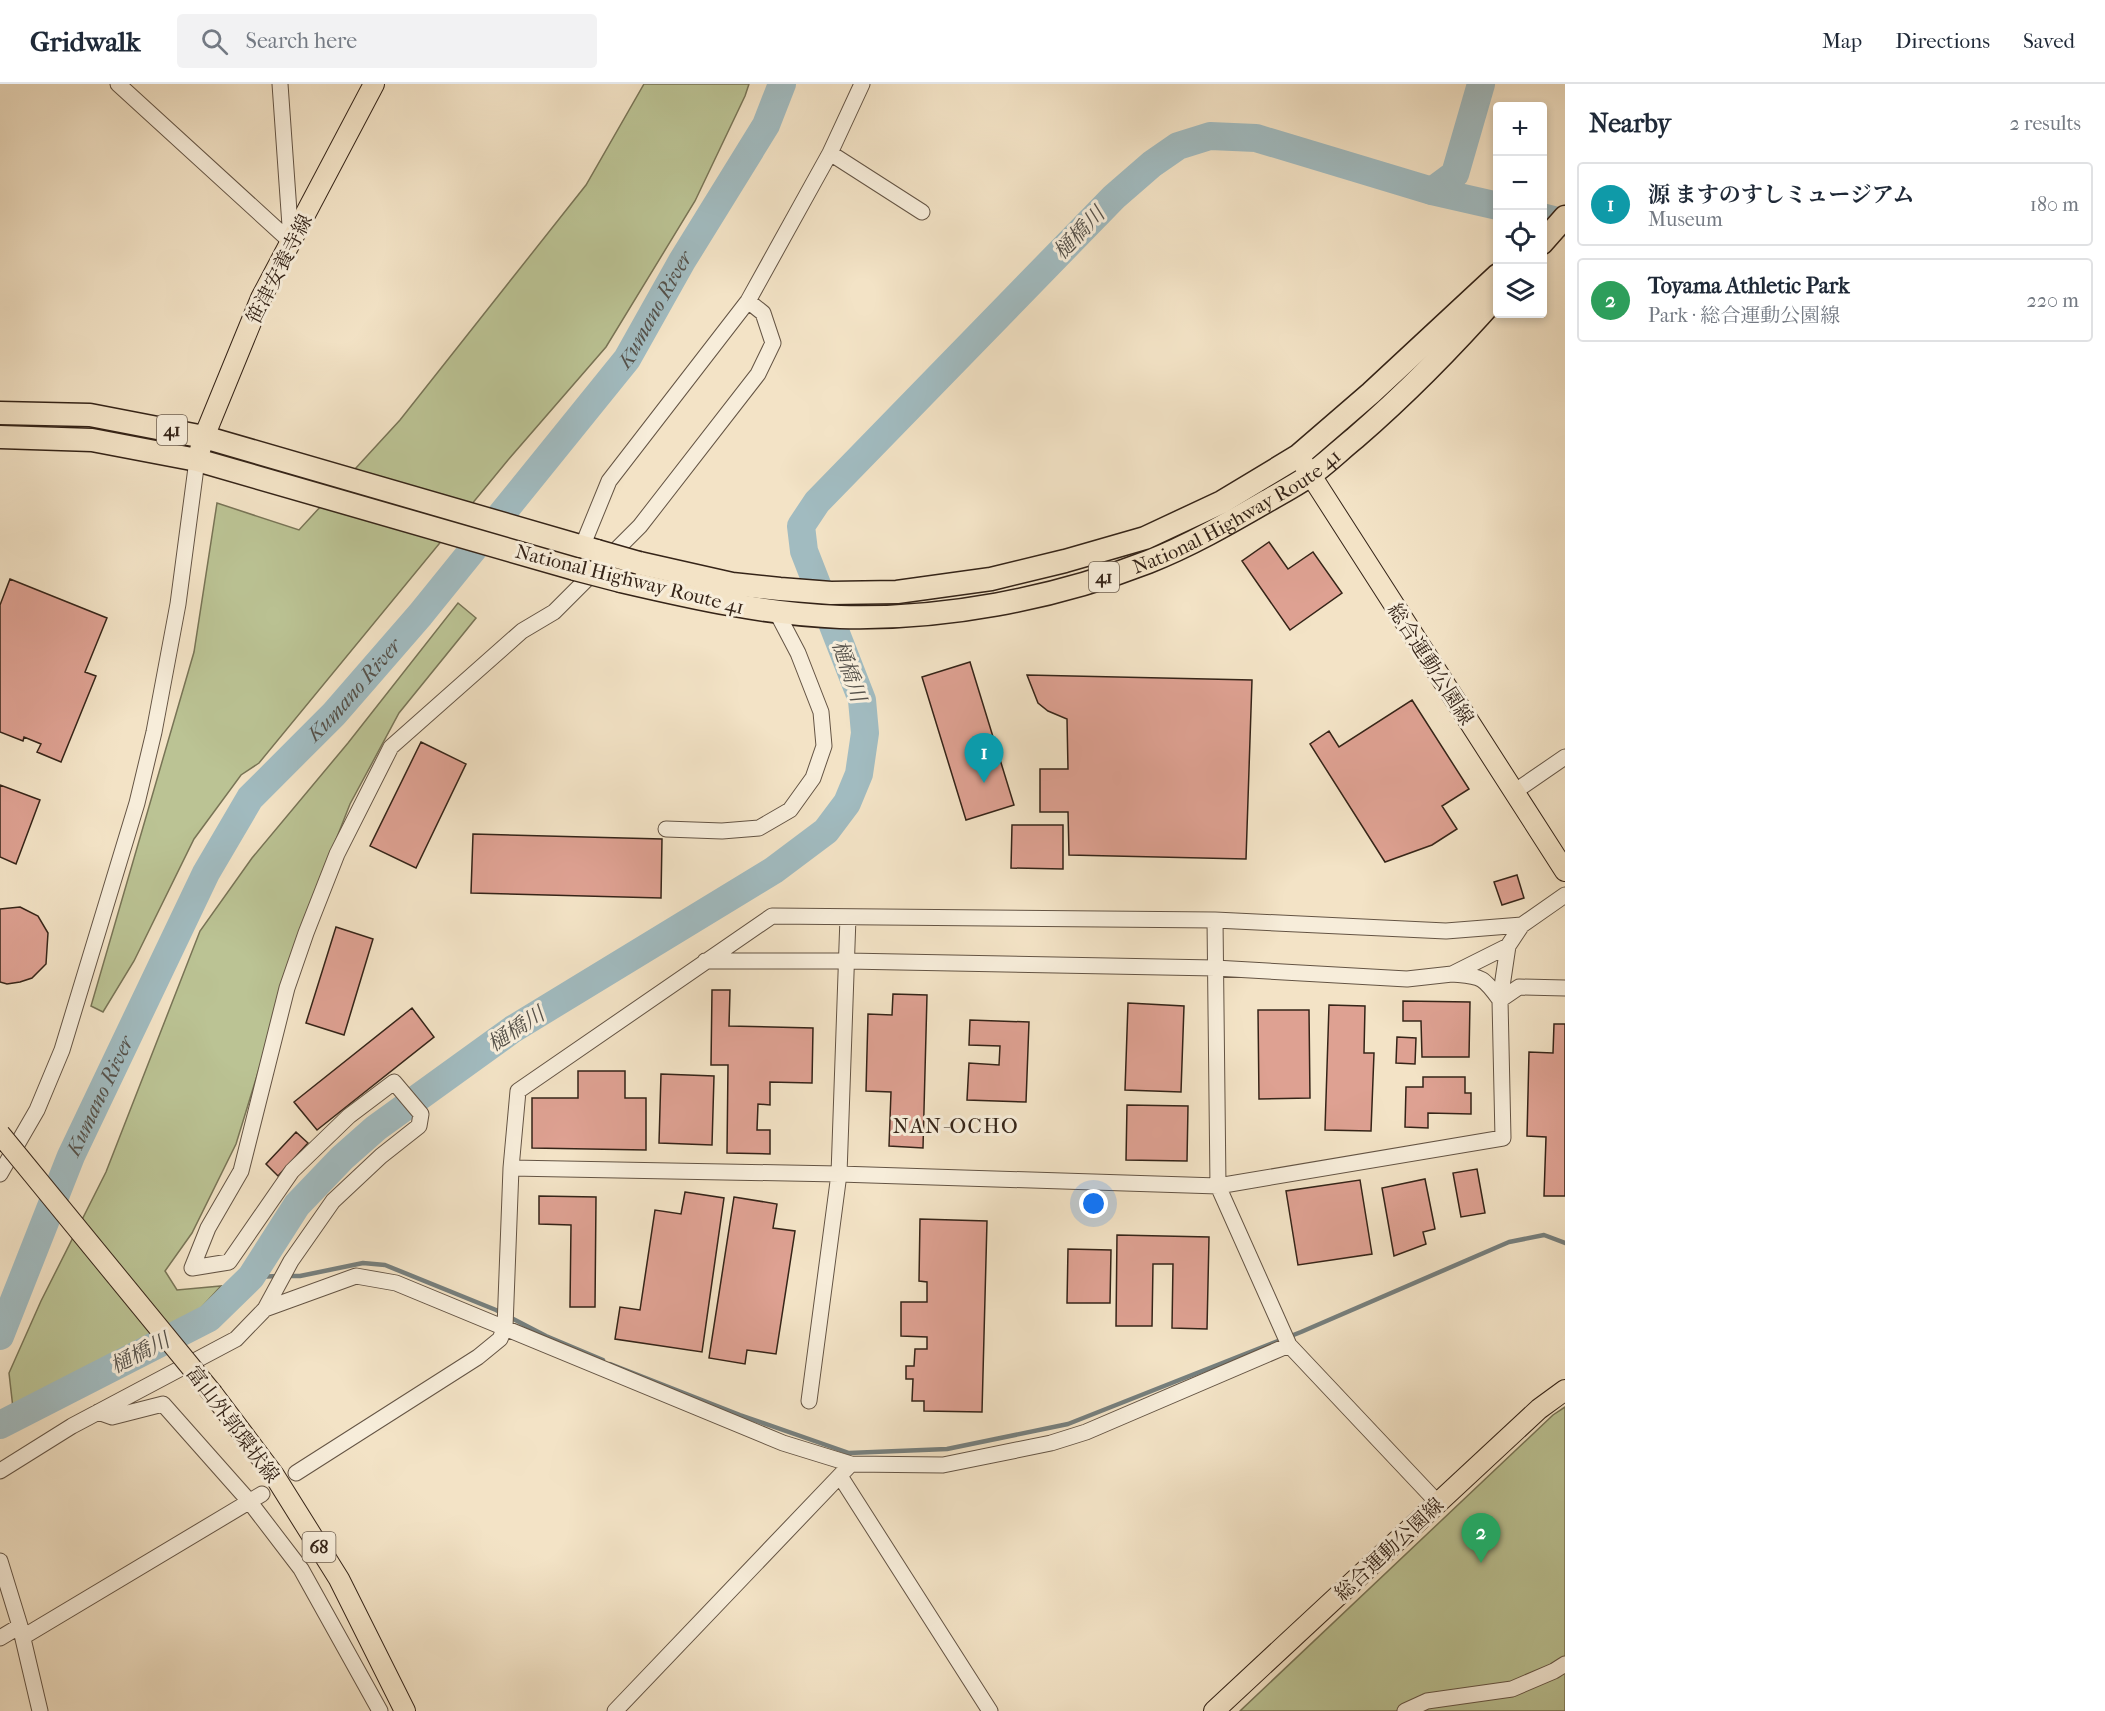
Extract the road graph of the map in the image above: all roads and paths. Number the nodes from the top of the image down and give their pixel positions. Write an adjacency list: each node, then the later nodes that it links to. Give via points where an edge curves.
1 (118, 84): 10 (street)
2 (280, 84): 10 (street)
3 (374, 84): 10 (main road, 笹津安養寺線)
4 (862, 84): 5 (street)
5 (831, 153): 6 (street); 13 (street)
6 (922, 212)
7 (1565, 216): 8 (highway); 9 (highway)
8 (1547, 231)
9 (1547, 237)
10 (292, 243): 15 (main road, 笹津安養寺線, via 261,298)
11 (1493, 279): 17 (highway, National Highway Route 41 / 41)
12 (1493, 300): 19 (highway, National Highway Route 41 / 41, via 1394,404)
13 (748, 301): 20 (street, via 609,482); 42 (street, via 763,313 773,343 758,374 640,526 554,612 522,631 391,747 337,854 287,988 241,1171 208,1228 192,1268 229,1262 292,1171 349,1116 394,1082 421,1114 419,1126 333,1201 291,1261)
14 (0, 413): 15 (highway, National Highway Route 41 / 41, via 90,415)
15 (204, 436): 18 (main road, 笹津安養寺線); 20 (highway, National Highway Route 41 / 41)
16 (0, 437): 18 (highway, National Highway Route 41 / 41, via 92,440)
17 (1298, 456): 19 (main road, 総合運動公園線); 20 (highway, National Highway Route 41 / 41, bridge, via 1222,502 1145,538 991,579 897,592 831,593 732,584)
18 (197, 460): 21 (highway, National Highway Route 41 / 41, bridge, via 621,582); 39 (street, via 178,604 137,803 62,1050 37,1110)
19 (1310, 476): 21 (highway, National Highway Route 41 / 41, via 1234,521 1150,561 1078,586 952,611 841,617); 23 (main road, 総合運動公園線)
20 (590, 549)
21 (777, 613): 24 (street, via 821,712 824,746 813,778 790,810 759,828)
22 (1565, 757): 23 (street)
23 (1514, 792): 25 (main road, 総合運動公園線)
24 (666, 829)
25 (1565, 871)
26 (1565, 896): 29 (street)
27 (848, 916): 28 (street); 31 (street, via 772,916); 32 (street)
28 (1215, 920): 29 (street, via 1446,931); 33 (street)
29 (1522, 925): 30 (street)
30 (1508, 946): 34 (street); 36 (street)
31 (705, 961): 32 (street); 38 (street, via 518,1091)
32 (847, 961): 33 (street); 40 (street)
33 (1215, 968): 34 (street, via 1407,979); 41 (street)
34 (1452, 974): 36 (street, via 1478,977)
35 (1565, 988): 36 (street, via 1519,987)
36 (1500, 1000): 41 (street, via 1503,1138)
37 (0, 1134): 60 (main road, 富山外郭環状線 / 68, bridge, via 274,1474 339,1579)
38 (511, 1168): 40 (street); 43 (street)
39 (0, 1174)
40 (839, 1174): 41 (street); 46 (street)
41 (1218, 1186): 44 (street)
42 (265, 1309): 43 (street, via 356,1276 396,1283); 47 (street, via 236,1339)
43 (505, 1327): 48 (street, via 783,1443); 50 (street, via 500,1339 478,1357)
44 (1289, 1345): 48 (street, via 1086,1432 1051,1443 943,1466); 53 (street)
45 (1565, 1390): 53 (main road, 総合運動公園線, via 1539,1409)
46 (809, 1401)
47 (98, 1412): 49 (street); 52 (street, via 112,1417 163,1404)
48 (851, 1464): 51 (street)
49 (0, 1471)
50 (296, 1473)
51 (840, 1476): 61 (street); 62 (street)
52 (256, 1498): 55 (street); 59 (street, via 301,1569)
53 (1438, 1503): 63 (main road, 総合運動公園線)
54 (0, 1561): 55 (street)
55 (22, 1632): 56 (street); 58 (street)
56 (0, 1638)
57 (1565, 1664): 64 (street, via 1512,1689 1427,1701)
58 (40, 1711)
59 (380, 1711)
60 (405, 1711)
61 (615, 1711)
62 (990, 1711)
63 (1214, 1711)
64 (1405, 1711)

